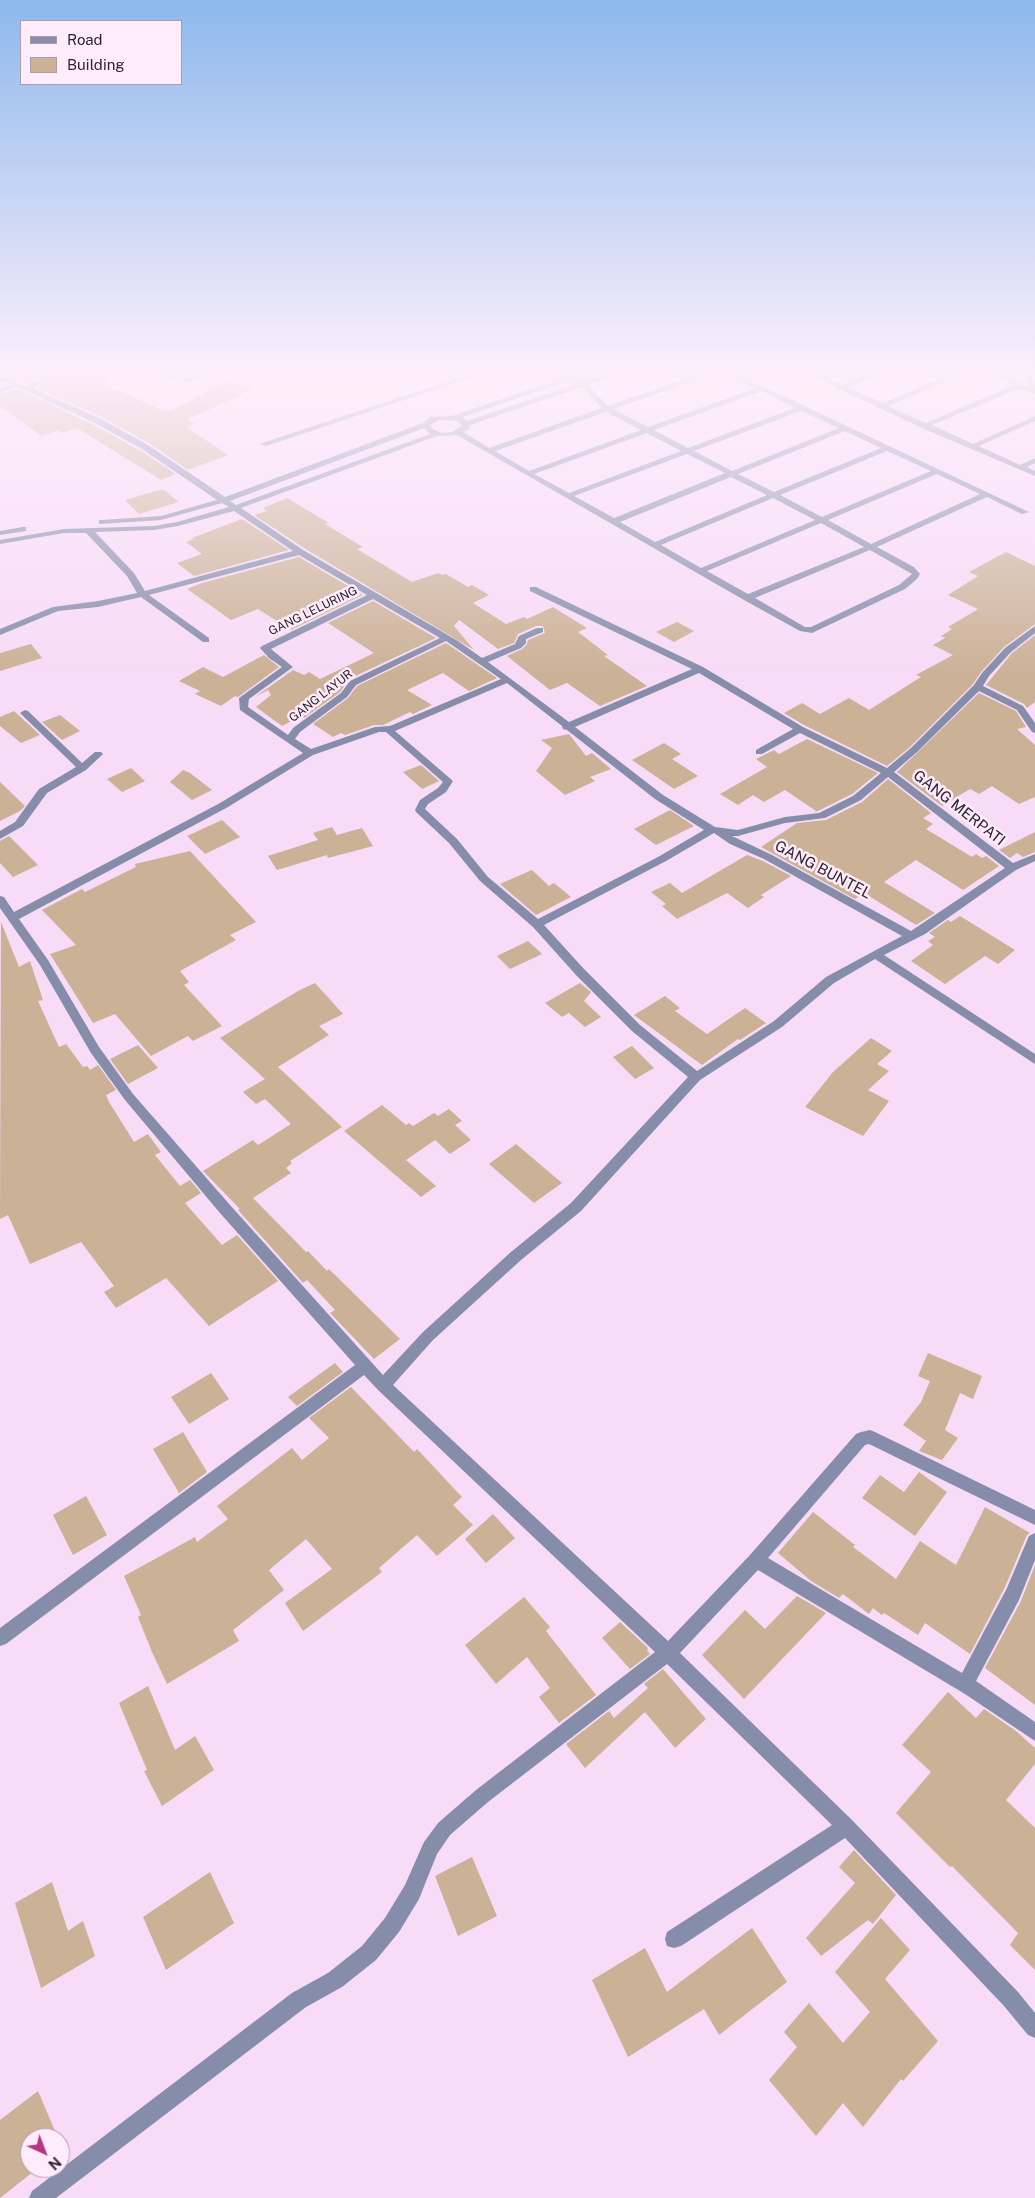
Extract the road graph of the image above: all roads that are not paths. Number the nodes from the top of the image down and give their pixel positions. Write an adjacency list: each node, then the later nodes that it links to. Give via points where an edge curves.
1 (182, 472): 17 (street, GANG BUNTEL)
2 (301, 472): 17 (street)
3 (334, 472): 18 (street)
4 (524, 472): 12 (street)
5 (535, 472): 12 (street)
6 (633, 472): 15 (street)
7 (725, 472): 13 (street)
8 (736, 472): 13 (street)
9 (832, 472): 16 (street)
10 (937, 472): 20 (street)
11 (939, 472): 14 (street)
12 (528, 474): 15 (street)
13 (730, 474): 16 (street); 21 (street)
14 (988, 494): 19 (street); 26 (street)
15 (568, 496): 21 (street)
16 (775, 496): 20 (street); 25 (street)
17 (224, 500): 18 (street, GANG BUNTEL); 23 (street, via 161,518 60,524)
18 (235, 508): 22 (street, via 169,526); 27 (street, GANG BUNTEL)
19 (1025, 512)
20 (821, 520): 26 (street); 28 (street)
21 (612, 522): 25 (street)
22 (89, 531): 24 (street, via 43,534); 30 (street, via 131,576)
23 (0, 533)
24 (0, 542)
25 (654, 545): 28 (street)
26 (870, 547): 32 (street); 32 (street, via 916,574 902,587 812,630 803,629)
27 (300, 552): 30 (street); 31 (street, GANG BUNTEL)
28 (701, 571): 32 (street)
29 (533, 589): 39 (street, GANG MERPATI)
30 (142, 594): 35 (street, via 88,606 63,607); 37 (street)
31 (374, 595): 36 (street, GANG BUNTEL); 47 (street, GANG LELURING, via 265,648 288,667 244,698 243,708)
32 (747, 598)
33 (1035, 629): 41 (street, via 1008,650)
34 (540, 630): 38 (street, via 522,638 518,646)
35 (0, 632)
36 (446, 638): 38 (street, GANG BUNTEL); 47 (street, GANG LAYUR, via 353,683 344,695 296,730)
37 (206, 640)
38 (482, 661): 40 (street, GANG BUNTEL)
39 (700, 669): 43 (street); 45 (street, GANG MERPATI)
40 (508, 679): 43 (street, GANG BUNTEL); 44 (street)
41 (978, 687): 46 (street, via 1020,708); 52 (street)
42 (25, 713): 51 (street)
43 (566, 726): 53 (street, GANG BUNTEL, via 659,797)
44 (391, 729): 49 (street, via 378,729); 59 (street, via 390,732 448,781 442,790 424,802 420,810 453,841 484,879)
45 (800, 729): 48 (street); 52 (street, GANG MERPATI)
46 (1035, 730)
47 (290, 740): 49 (street, GANG LAYUR)
48 (759, 752)
49 (310, 753): 58 (street, via 224,804)
50 (98, 754): 51 (street)
51 (82, 768): 54 (street, via 43,792 19,824)
52 (888, 772): 53 (street, via 857,798 821,816 785,820 738,833); 56 (street, GANG MERPATI)
53 (716, 831): 59 (street); 60 (street, GANG BUNTEL)
54 (0, 836)
55 (1035, 857): 56 (street)
56 (1012, 868): 60 (street)
57 (0, 900): 58 (street)
58 (14, 917): 64 (street, via 94,1050 129,1097)
59 (537, 924): 63 (street, via 636,1028)
60 (911, 936): 61 (street)
61 (876, 955): 62 (street); 63 (street, via 830,980 778,1024)
62 (1035, 1060)
63 (696, 1077): 65 (street, via 576,1207 428,1336)
64 (366, 1365): 65 (street); 69 (street)
65 (383, 1386): 70 (street)
66 (1035, 1518): 68 (street, via 865,1437)
67 (1035, 1540): 71 (street, via 1014,1594)
68 (756, 1560): 70 (street); 71 (street)
69 (0, 1638)
70 (668, 1653): 73 (street); 76 (street, via 444,1829 430,1848 412,1892 392,1925 369,1953 335,1980 299,2000)
71 (965, 1685): 72 (street)
72 (1035, 1732)
73 (846, 1826): 74 (street); 75 (street)
74 (674, 1940)
75 (1035, 2028)
76 (39, 2198)

